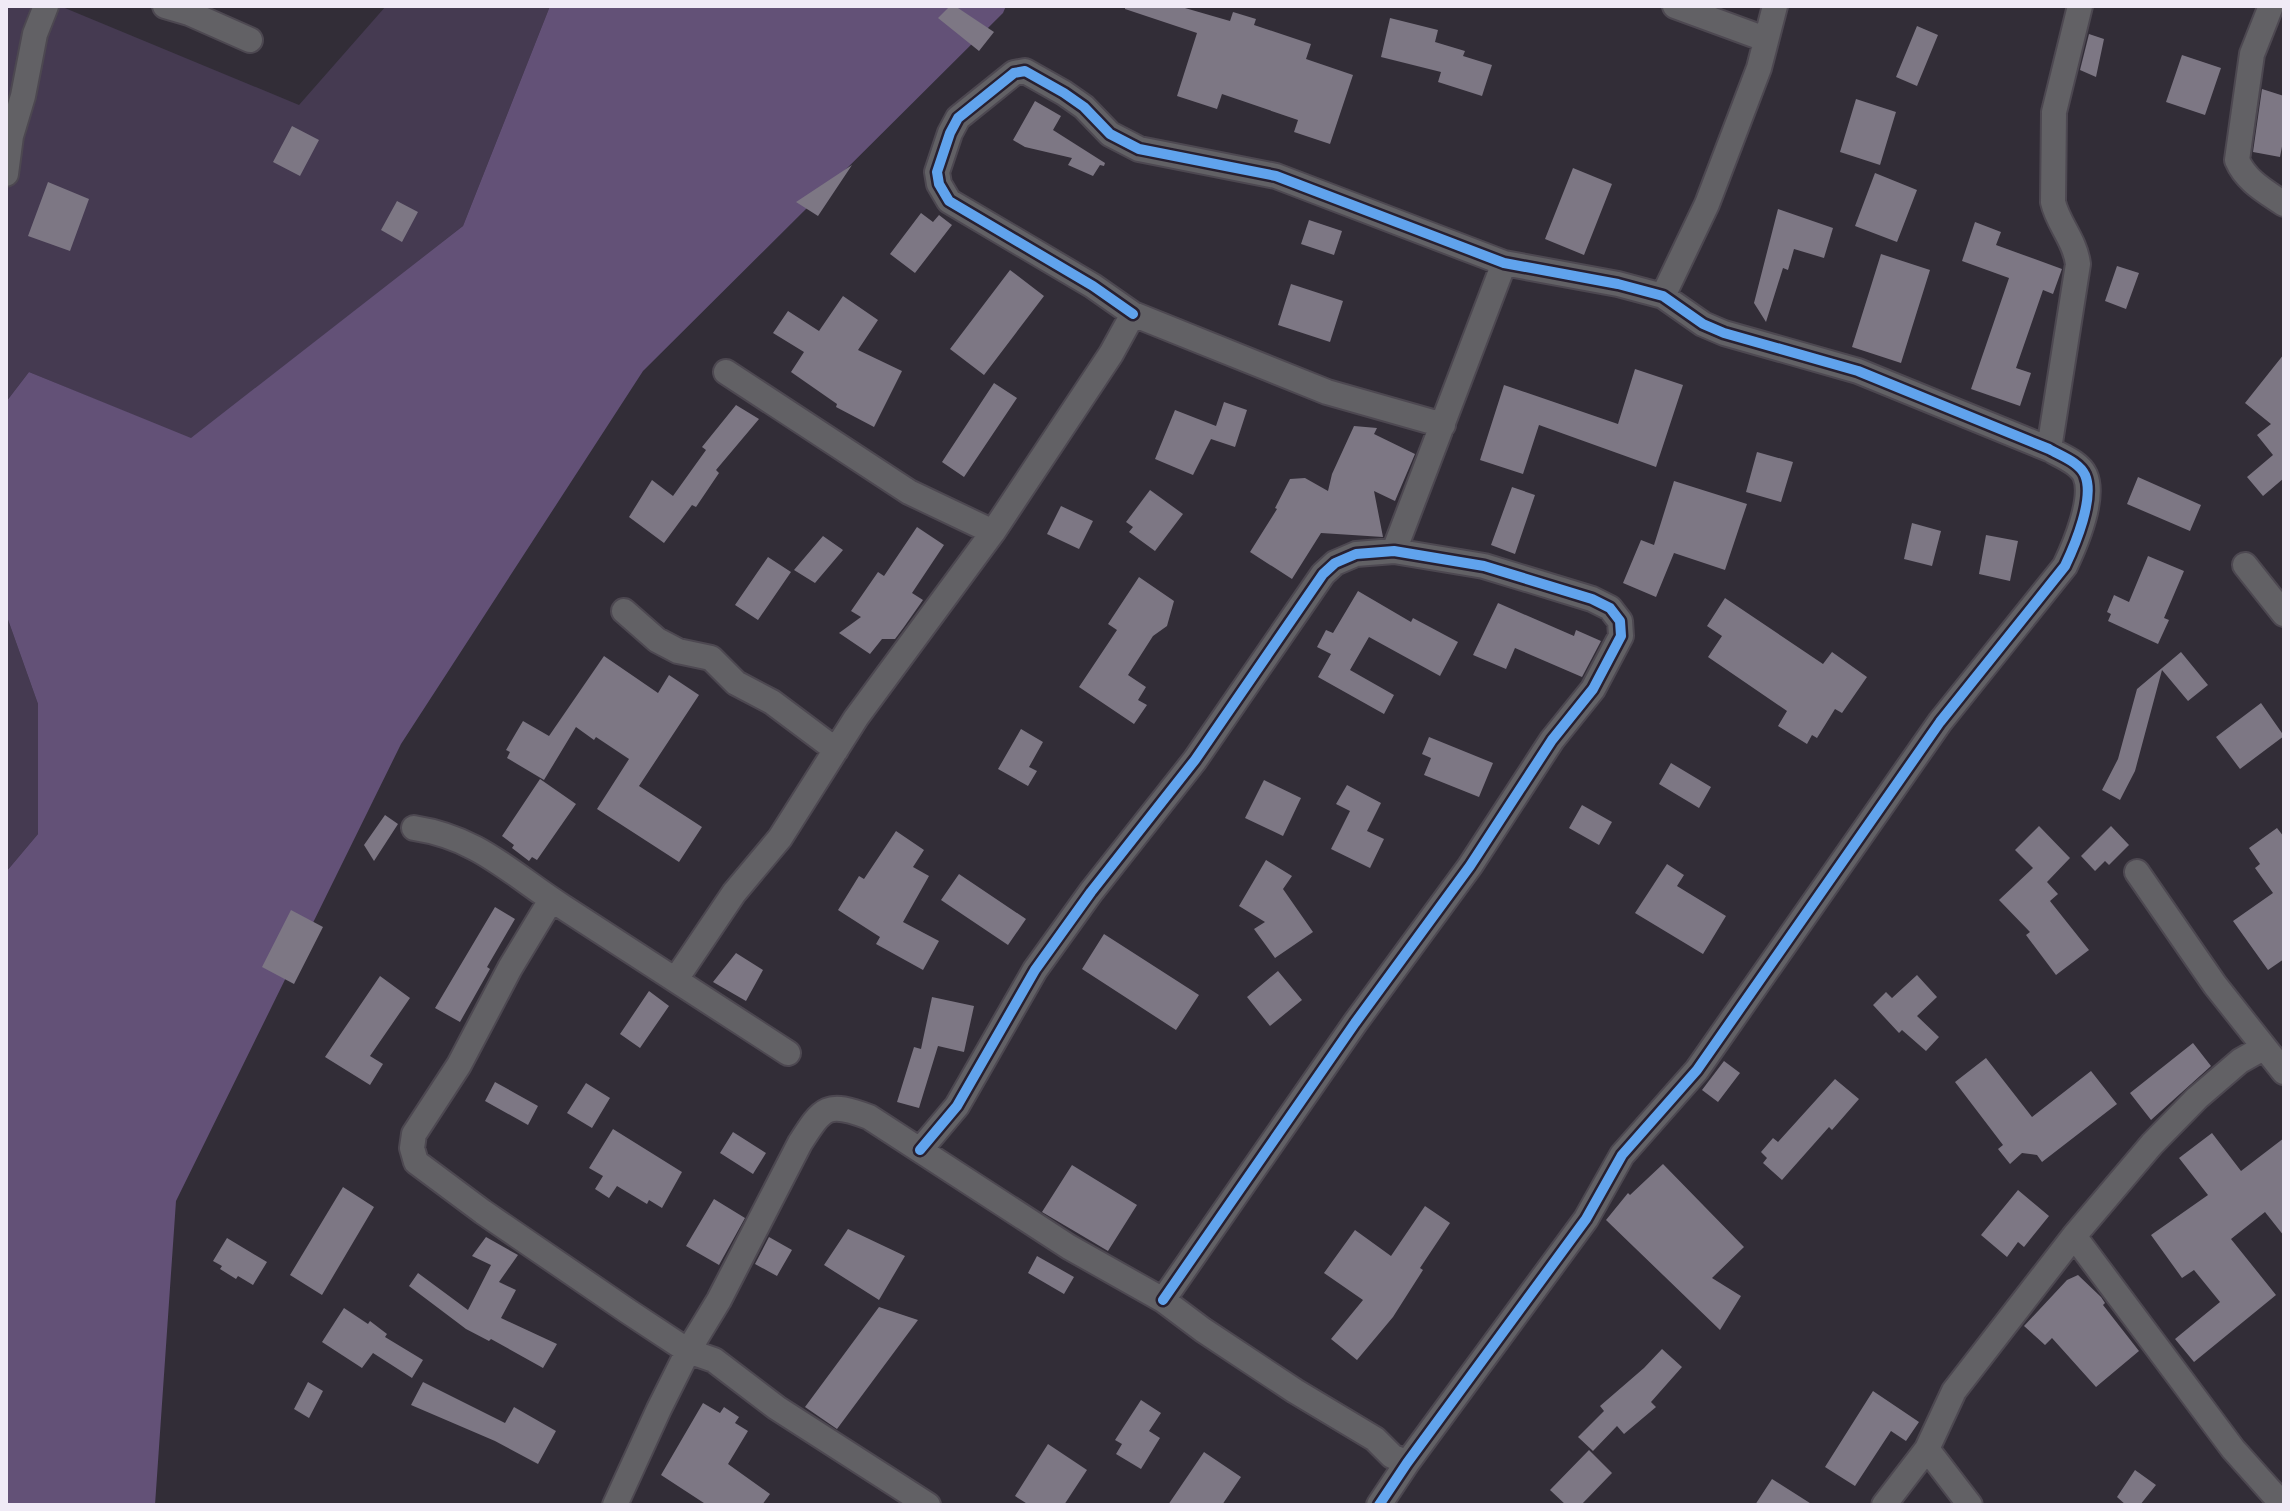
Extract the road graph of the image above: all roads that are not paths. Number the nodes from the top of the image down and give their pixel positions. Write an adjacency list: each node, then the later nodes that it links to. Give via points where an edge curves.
1 (46, 6): 9 (street, via 35,34)
2 (165, 6): 8 (street)
3 (1675, 6): 7 (street)
4 (1775, 6): 7 (street)
5 (2080, 6): 16 (street, via 2054,112 2053,202 2078,264)
6 (2271, 6): 10 (street, via 2252,54 2237,160 2254,184)
7 (1765, 39): 12 (street, via 1707,204)
8 (250, 40)
9 (6, 174)
10 (2284, 204)
11 (1504, 263): 12 (street); 13 (street, via 1276,176 1139,149 1110,134 1064,93 1025,71 1014,73 958,118 937,172 943,193); 15 (street)
12 (1663, 296): 16 (street, via 1724,333 1858,371)
13 (1133, 314): 15 (street, via 1315,388); 17 (street)
14 (726, 372): 17 (street, via 909,492)
15 (1443, 425): 18 (street)
16 (2049, 449): 35 (street, via 2074,462 2088,489 2076,544 2065,566 1940,722 1697,1070 1622,1155 1586,1219)
17 (993, 532): 22 (street)
18 (1394, 551): 30 (street, via 1356,554 1323,574 1195,760 1035,970 957,1106); 32 (street, via 1484,566 1592,599 1610,608 1620,621 1621,636 1593,689 1552,740 1470,866)
19 (2245, 565): 21 (street)
20 (624, 611): 22 (street, via 657,640 711,658 736,683 772,702)
21 (2284, 614)
22 (836, 750): 26 (street, via 780,838 734,893)
23 (414, 828): 25 (street, via 475,846)
24 (2137, 872): 27 (street)
25 (551, 900): 26 (street); 33 (street, via 414,1134 416,1162)
26 (676, 979): 28 (street)
27 (2263, 1048): 29 (street); 31 (street, via 2197,1098)
28 (788, 1053)
29 (2284, 1072)
30 (920, 1150): 32 (street, via 1069,1247); 33 (street, via 869,1117 843,1107 826,1110 800,1143)
31 (2074, 1236): 34 (street, via 1954,1391); 41 (street, via 2233,1449)
32 (1163, 1300): 35 (street)
33 (688, 1351): 36 (street); 37 (street, via 714,1360 777,1408)
34 (1927, 1449): 39 (street); 40 (street)
35 (1407, 1463): 38 (street)
36 (615, 1505)
37 (928, 1505)
38 (1379, 1505)
39 (1884, 1505)
40 (1970, 1505)
41 (2283, 1505)

